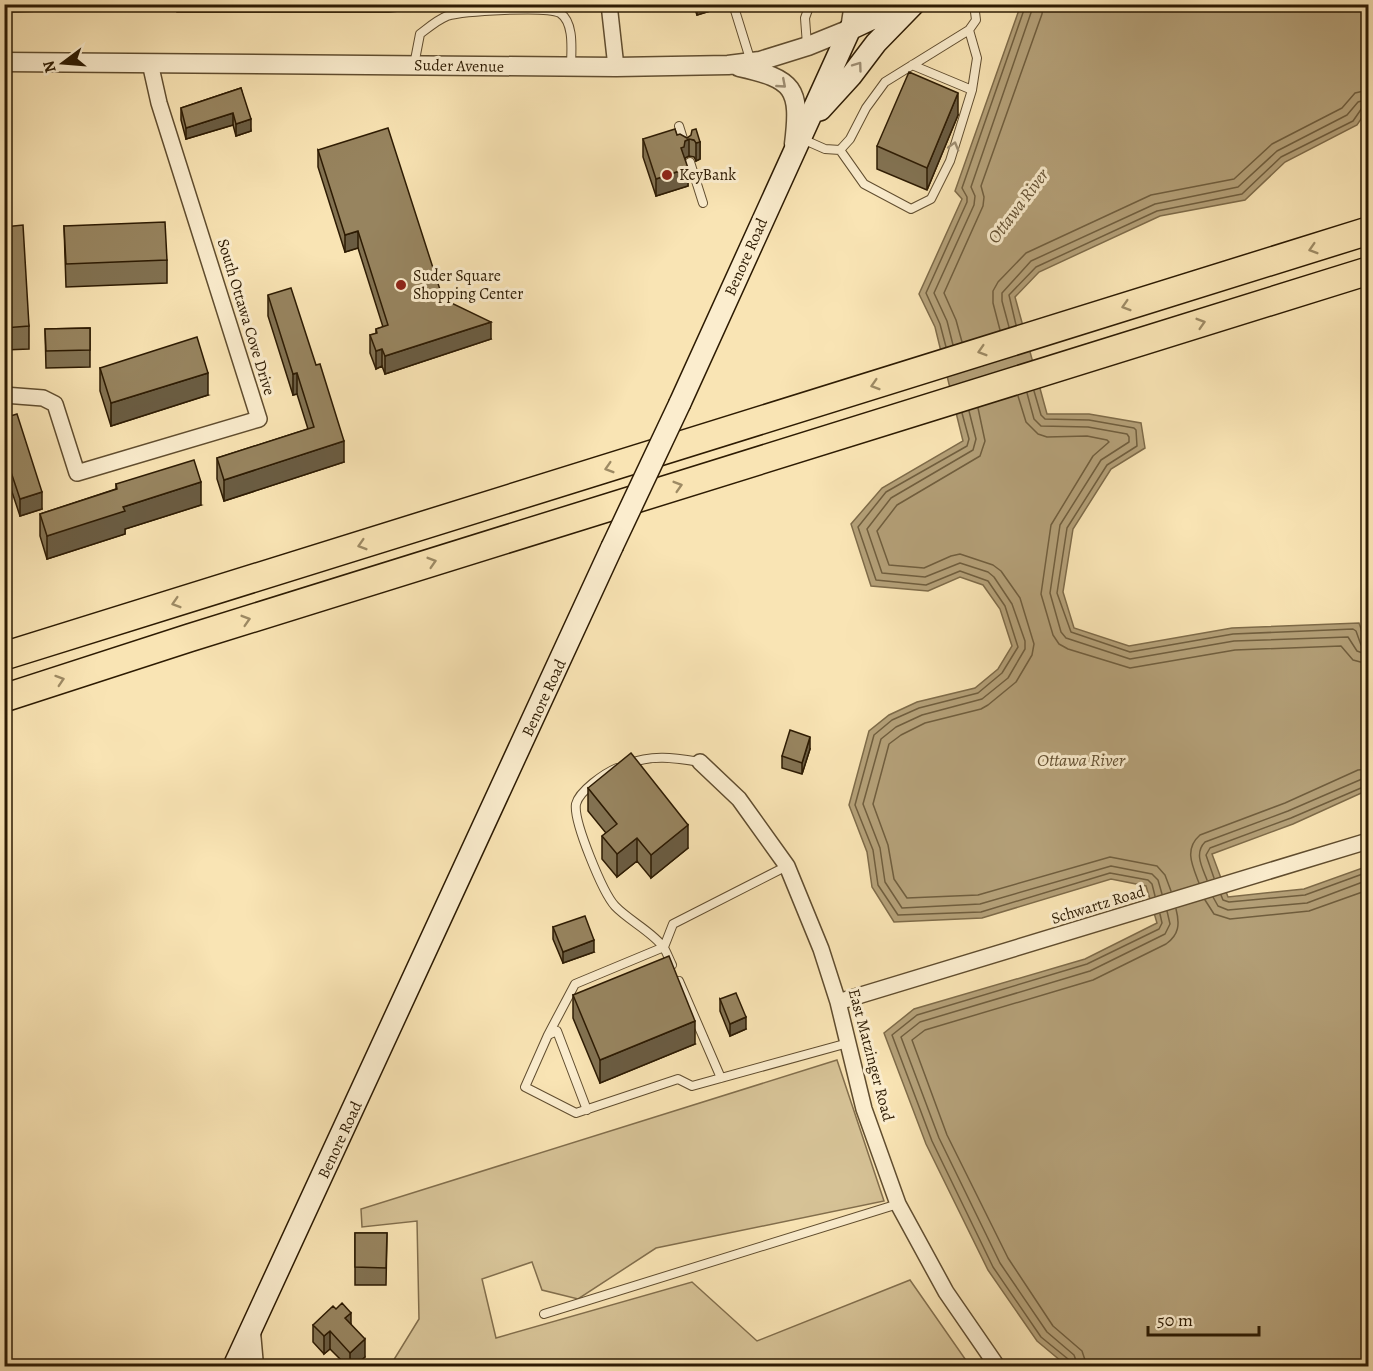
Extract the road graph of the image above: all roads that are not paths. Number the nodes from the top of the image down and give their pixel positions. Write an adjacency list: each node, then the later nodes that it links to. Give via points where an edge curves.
1 (609, 4): 19 (street)
2 (733, 4): 13 (lane)
3 (810, 4): 11 (lane, via 805,18)
4 (854, 4): 9 (street)
5 (903, 4): 9 (main road, Suder Avenue)
6 (914, 4): 22 (main road, one-way to 6, via 876,43)
7 (974, 4): 10 (lane, via 976,20)
8 (481, 8): 16 (lane, via 447,16 420,34); 18 (lane, via 560,14 568,23)
9 (850, 29): 11 (street, Suder Avenue); 22 (main road, Benore Road)
10 (969, 30): 15 (lane); 20 (lane, via 977,58)
11 (808, 46): 13 (street, Suder Avenue)
12 (4, 62): 14 (street, Suder Avenue)
13 (750, 62): 17 (street, Suder Avenue)
14 (150, 63): 16 (street, Suder Avenue); 29 (street, South Ottawa Cove Drive, via 259,419 77,473 55,404 43,398)
15 (912, 64): 20 (lane); 24 (lane, via 885,82)
16 (414, 65): 18 (street, Suder Avenue)
17 (728, 65): 19 (street, Suder Avenue); 22 (street, one-way to 22, via 768,74 782,82 795,97)
18 (571, 67): 19 (street, Suder Avenue)
19 (616, 67)
20 (972, 90): 24 (lane, one-way to 20, via 864,184 911,209 931,199 950,161)
21 (679, 126): 23 (lane)
22 (800, 139): 24 (lane, via 825,149); 43 (main road, Benore Road, bridge)
23 (686, 149)
24 (840, 150)
25 (690, 162): 26 (lane)
26 (703, 203)
27 (1368, 231): 30 (highway, one-way to 30)
28 (1368, 271): 31 (highway, one-way to 28)
29 (4, 395)
30 (4, 656)
31 (4, 698)
32 (700, 762): 34 (street, East Matzinger Road, via 739,799); 35 (lane, via 652,757 633,762 605,773 576,804 597,876 614,906)
33 (1368, 841): 36 (street, Schwartz Road)
34 (787, 866): 35 (lane, via 673,924); 36 (street, East Matzinger Road)
35 (664, 947): 37 (lane, via 575,984); 39 (lane)
36 (838, 1002): 38 (street, East Matzinger Road)
37 (548, 1035): 40 (lane, via 557,1031); 40 (lane, via 525,1087 576,1113)
38 (849, 1043): 39 (lane); 41 (street, East Matzinger Road, via 864,1109)
39 (721, 1078): 40 (lane, via 692,1086 678,1079)
40 (587, 1110)
41 (898, 1204): 42 (lane); 46 (street, East Matzinger Road, via 946,1292)
42 (544, 1314)
43 (251, 1332): 44 (main road, Benore Road); 45 (street)
44 (234, 1366)
45 (255, 1366)
46 (997, 1366)

